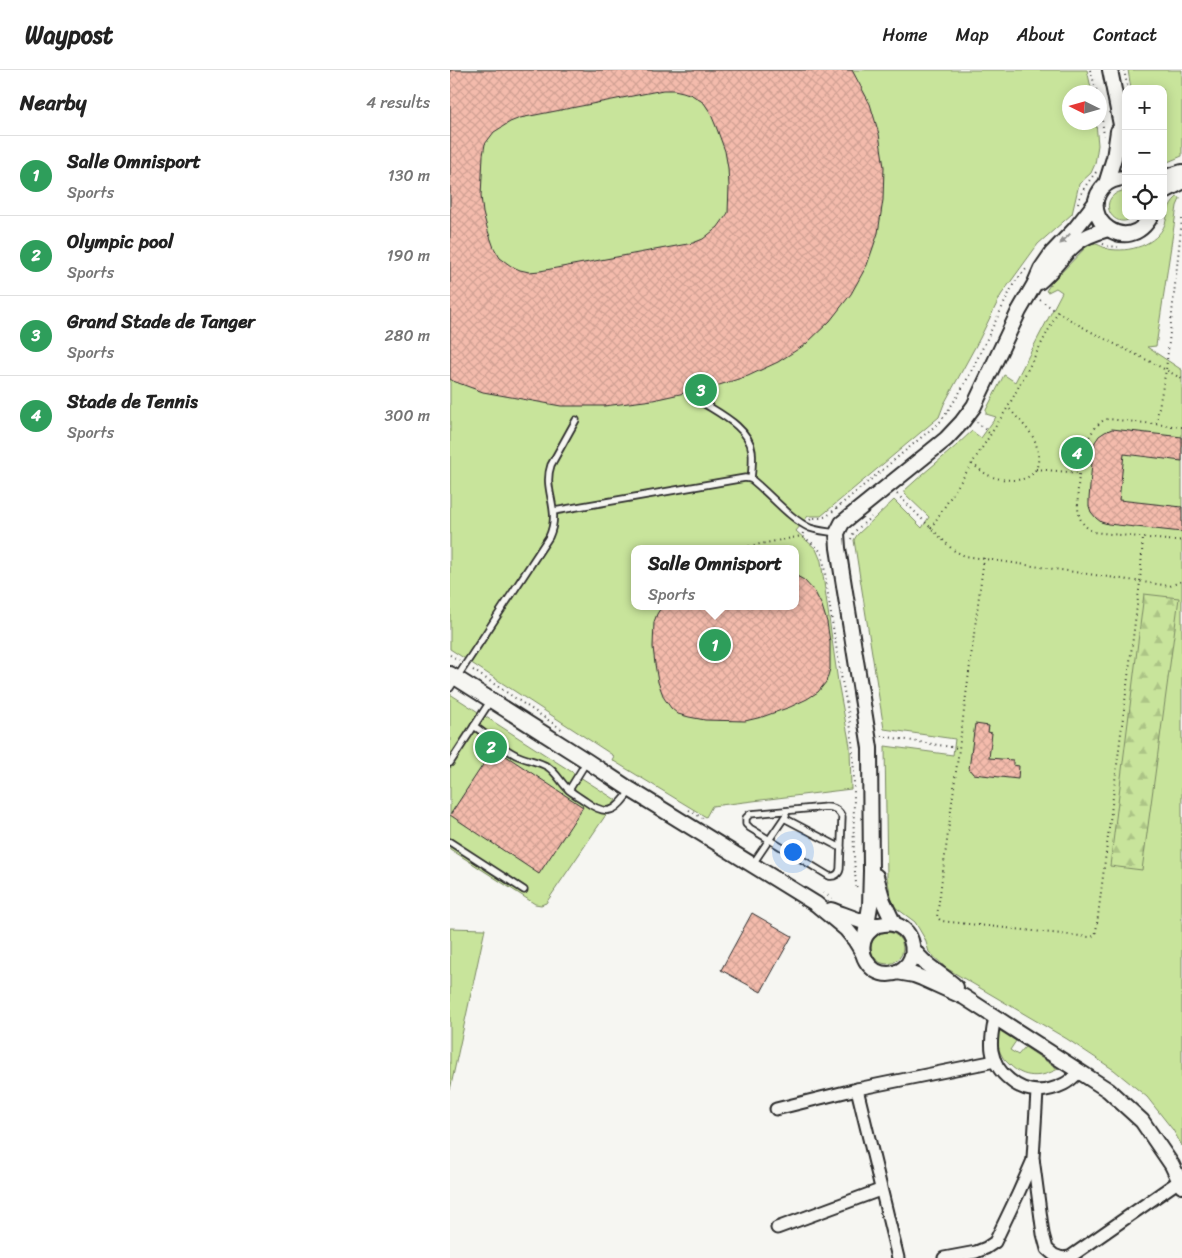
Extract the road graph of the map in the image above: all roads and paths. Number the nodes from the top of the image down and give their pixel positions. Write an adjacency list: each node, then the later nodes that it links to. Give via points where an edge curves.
1 (1090, 70): 4 (path)
2 (1110, 70): 6 (street)
3 (1124, 70): 5 (path)
4 (1095, 85)
5 (1127, 85)
6 (1120, 120): 7 (street); 12 (street)
7 (1122, 130)
8 (1182, 172): 9 (street)
9 (1167, 177)
10 (1122, 178): 12 (street)
11 (1182, 182): 13 (street)
12 (1106, 184): 14 (street)
13 (1167, 195)
14 (1096, 202): 17 (street, via 1097,214); 20 (street, one-way to 20, via 1046,261 1037,276)
15 (1182, 219): 22 (path)
16 (1150, 220): 17 (street, via 1129,234)
17 (1108, 229): 20 (street, via 1076,244 1045,277)
18 (1101, 243): 19 (path)
19 (1123, 247)
20 (1036, 292): 21 (path); 39 (street, via 1019,311 974,406 962,422 946,439 842,523)
21 (1058, 312): 22 (path); 25 (path)
22 (1166, 370): 23 (path); 28 (path)
23 (1182, 379)
24 (700, 401): 34 (lane, via 745,434 752,452)
25 (1008, 407): 30 (path); 32 (path, via 1034,438 1039,454)
26 (576, 420): 36 (lane, via 549,471)
27 (976, 420): 30 (path)
28 (1156, 423): 29 (path); 33 (path, via 1102,420 1083,450)
29 (1182, 427)
30 (990, 434): 31 (path)
31 (972, 464): 32 (path, via 987,475 1008,480 1023,479); 38 (path)
32 (1036, 469): 33 (path)
33 (1080, 474): 41 (path, via 1080,516 1087,528 1093,532)
34 (751, 479): 36 (lane); 39 (lane, via 807,527)
35 (897, 494): 38 (path)
36 (554, 511): 49 (lane, via 549,537)
37 (876, 513): 43 (path, via 854,532)
38 (931, 528): 45 (path, via 960,554)
39 (837, 533): 68 (street, via 869,739)
40 (802, 536): 44 (path)
41 (1143, 538): 42 (path); 47 (path)
42 (1182, 540)
43 (850, 542)
44 (755, 545)
45 (984, 558): 47 (path); 55 (path)
46 (1182, 581): 47 (path, via 1170,586)
47 (1140, 582): 55 (path, via 1094,936 941,921 937,917)
48 (450, 655): 49 (path)
49 (466, 665): 50 (lane); 53 (path)
50 (452, 680): 51 (street)
51 (491, 700): 52 (lane); 56 (street)
52 (474, 726): 57 (lane); 58 (lane, via 516,755 550,768)
53 (563, 730)
54 (881, 736): 55 (path)
55 (959, 748)
56 (587, 761): 58 (lane); 59 (street)
57 (450, 763)
58 (569, 790): 59 (lane, via 603,811 620,805)
59 (631, 790): 69 (street)
60 (689, 810): 63 (path)
61 (788, 812): 62 (lane); 64 (lane, via 750,814 746,818 747,826); 66 (lane, via 834,808 842,817)
62 (784, 818): 64 (lane); 66 (lane)
63 (713, 825)
64 (769, 839): 66 (lane, via 832,876 839,871); 69 (lane)
65 (450, 842): 70 (lane)
66 (841, 848)
67 (854, 849): 71 (path)
68 (871, 853): 74 (street, via 879,890); 75 (street)
69 (752, 865): 72 (street)
70 (524, 890)
71 (858, 897)
72 (819, 898): 73 (path); 75 (street); 77 (street, via 846,928)
73 (838, 902)
74 (894, 924): 75 (street); 76 (street, via 908,933)
75 (870, 928): 77 (street)
76 (913, 949): 78 (street, via 907,965); 79 (street)
77 (862, 953): 78 (street, via 877,972)
78 (897, 972): 79 (street, via 914,975)
79 (964, 997): 80 (street)
80 (995, 1017): 81 (street, via 992,1050); 82 (street)
81 (995, 1062): 83 (street); 84 (street, via 1015,1085)
82 (1079, 1072): 84 (street, via 1064,1084); 87 (street, via 1108,1090 1142,1121)
83 (857, 1089): 85 (street); 88 (street)
84 (1037, 1092): 86 (street)
85 (776, 1108)
86 (1033, 1158): 87 (street, via 1047,1249 1062,1258 1070,1257); 91 (street, via 995,1242 976,1252)
87 (1181, 1183)
88 (880, 1190): 89 (street); 90 (street)
89 (777, 1228)
90 (898, 1258)
91 (944, 1258)

